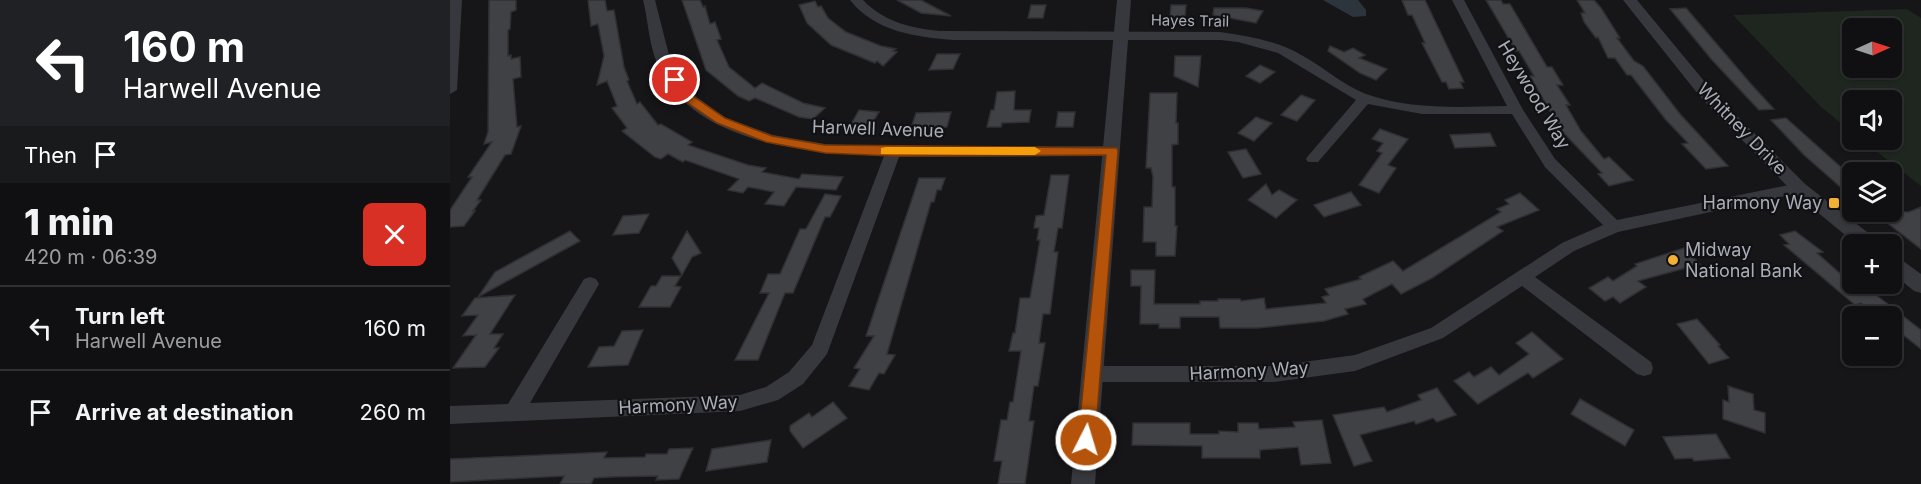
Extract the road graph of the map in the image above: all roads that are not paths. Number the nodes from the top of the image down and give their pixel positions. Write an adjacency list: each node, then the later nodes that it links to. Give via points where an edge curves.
1 (456, 0): 8 (street)
2 (648, 0): 13 (street, Harwell Avenue, via 664,63 686,96 721,121 770,139 825,149)
3 (856, 0): 7 (street, Hayes Trail, via 881,21 926,34)
4 (1125, 0): 7 (street)
5 (1458, 0): 11 (street, Heywood Way)
6 (1630, 0): 15 (street, Whitney Drive, via 1708,96)
7 (1123, 36): 10 (street, Hayes Trail, via 1220,36 1257,41 1291,53 1337,85); 12 (street)
8 (452, 39): 9 (street)
9 (450, 90)
10 (1365, 98): 11 (street, Hayes Trail, via 1425,112); 14 (street)
11 (1516, 110): 16 (street, Heywood Way, via 1550,163)
12 (1112, 151): 13 (street, Harwell Avenue); 23 (street)
13 (893, 152): 24 (street, Harmony Way, via 820,349 796,378 771,394 740,403)
14 (1313, 159)
15 (1799, 188): 16 (street, Harmony Way); 17 (street, Whitney Drive)
16 (1614, 227): 19 (street, Harmony Way, via 1568,248)
17 (1856, 234)
18 (1902, 271): 21 (street)
19 (1523, 277): 22 (street); 23 (street, Harmony Way, via 1437,333 1355,363 1274,374)
20 (590, 284): 24 (street)
21 (1921, 285)
22 (1644, 368)
23 (1092, 374): 26 (street)
24 (514, 412): 25 (street, Harmony Way)
25 (450, 415)
26 (1083, 484)

